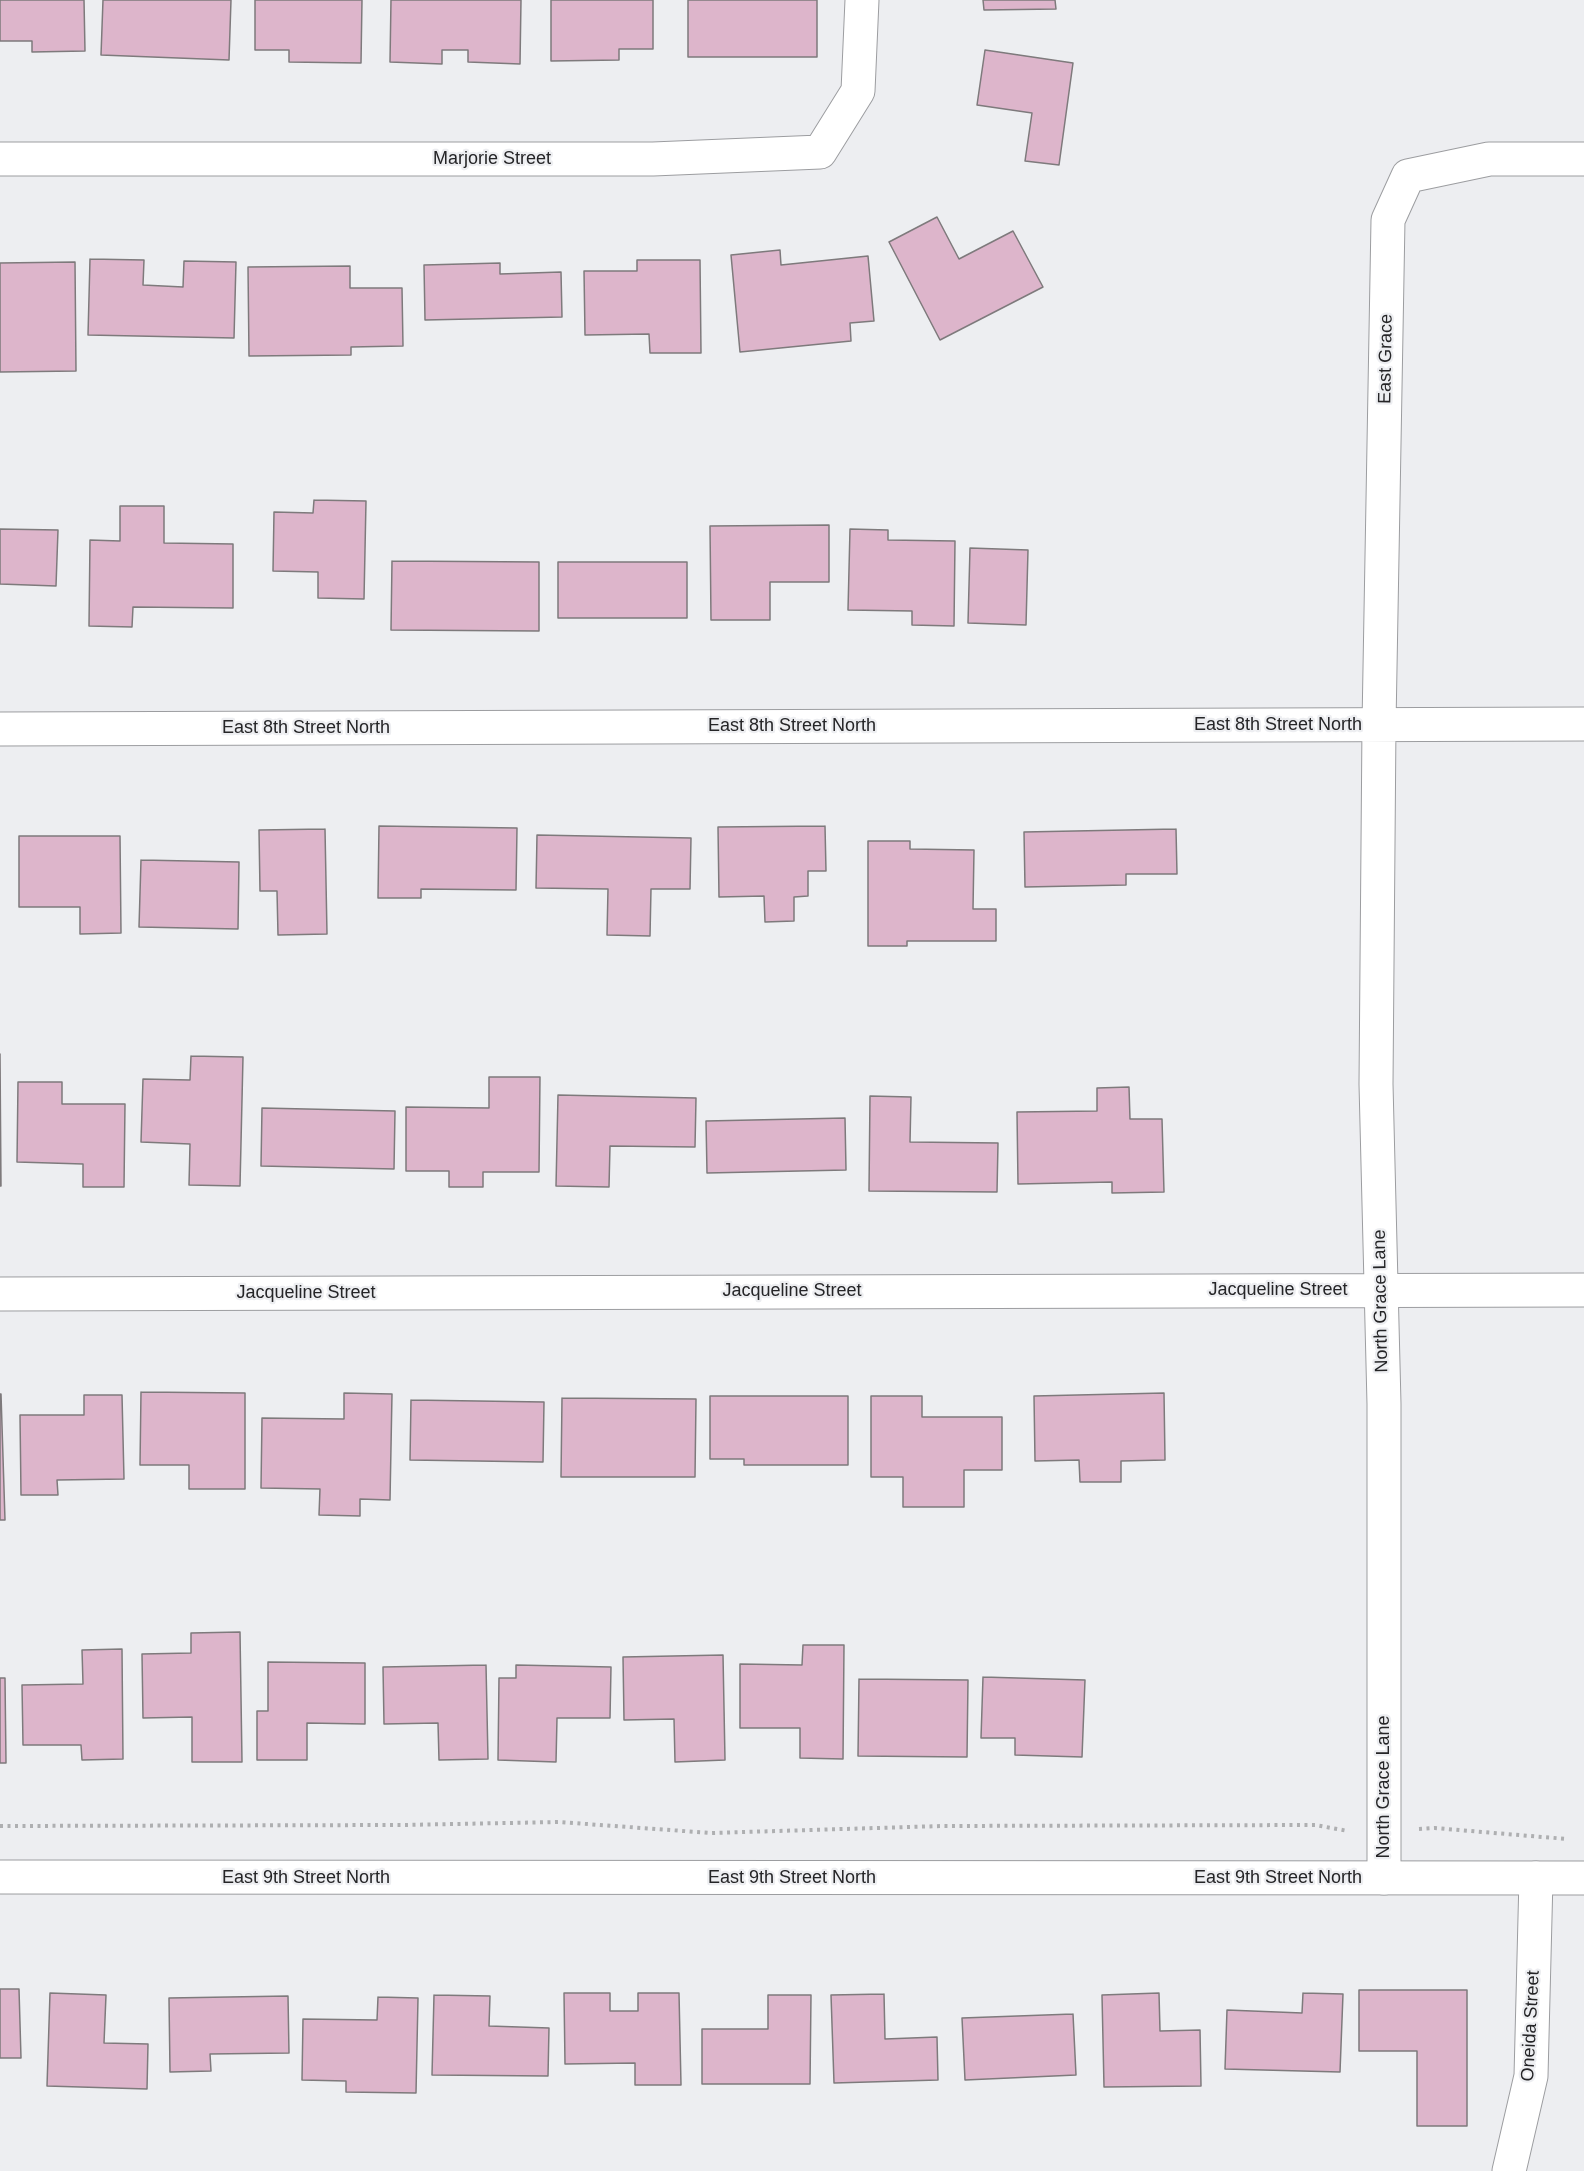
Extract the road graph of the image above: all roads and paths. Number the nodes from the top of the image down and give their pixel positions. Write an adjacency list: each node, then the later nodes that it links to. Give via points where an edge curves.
1 (861, 0): 2 (street, Marjorie Street, via 858,91 820,152 653,159)
2 (0, 159)
3 (1584, 159): 4 (street, East Grace, via 1489,159 1408,176 1388,220)
4 (1379, 724): 5 (street, East 8th Street North); 6 (street, East 8th Street North); 7 (street, North Grace Lane, via 1376,1084)
5 (1584, 724)
6 (0, 729)
7 (1381, 1290): 8 (street, Jacqueline Street); 9 (street, Jacqueline Street); 11 (street, North Grace Lane)
8 (1584, 1290)
9 (0, 1293)
10 (0, 1826): 11 (path, via 559,1822 711,1833 942,1826 1315,1825 1352,1832)
11 (1384, 1830): 12 (path, via 1435,1828); 14 (street, North Grace Lane)
12 (1568, 1839)
13 (0, 1877): 14 (street, East 9th Street North)
14 (1384, 1878): 15 (street, East 9th Street North)
15 (1536, 1878): 16 (street, East 9th Street North); 17 (street, Oneida Street, via 1531,2076)
16 (1584, 1878)
17 (1509, 2171)

